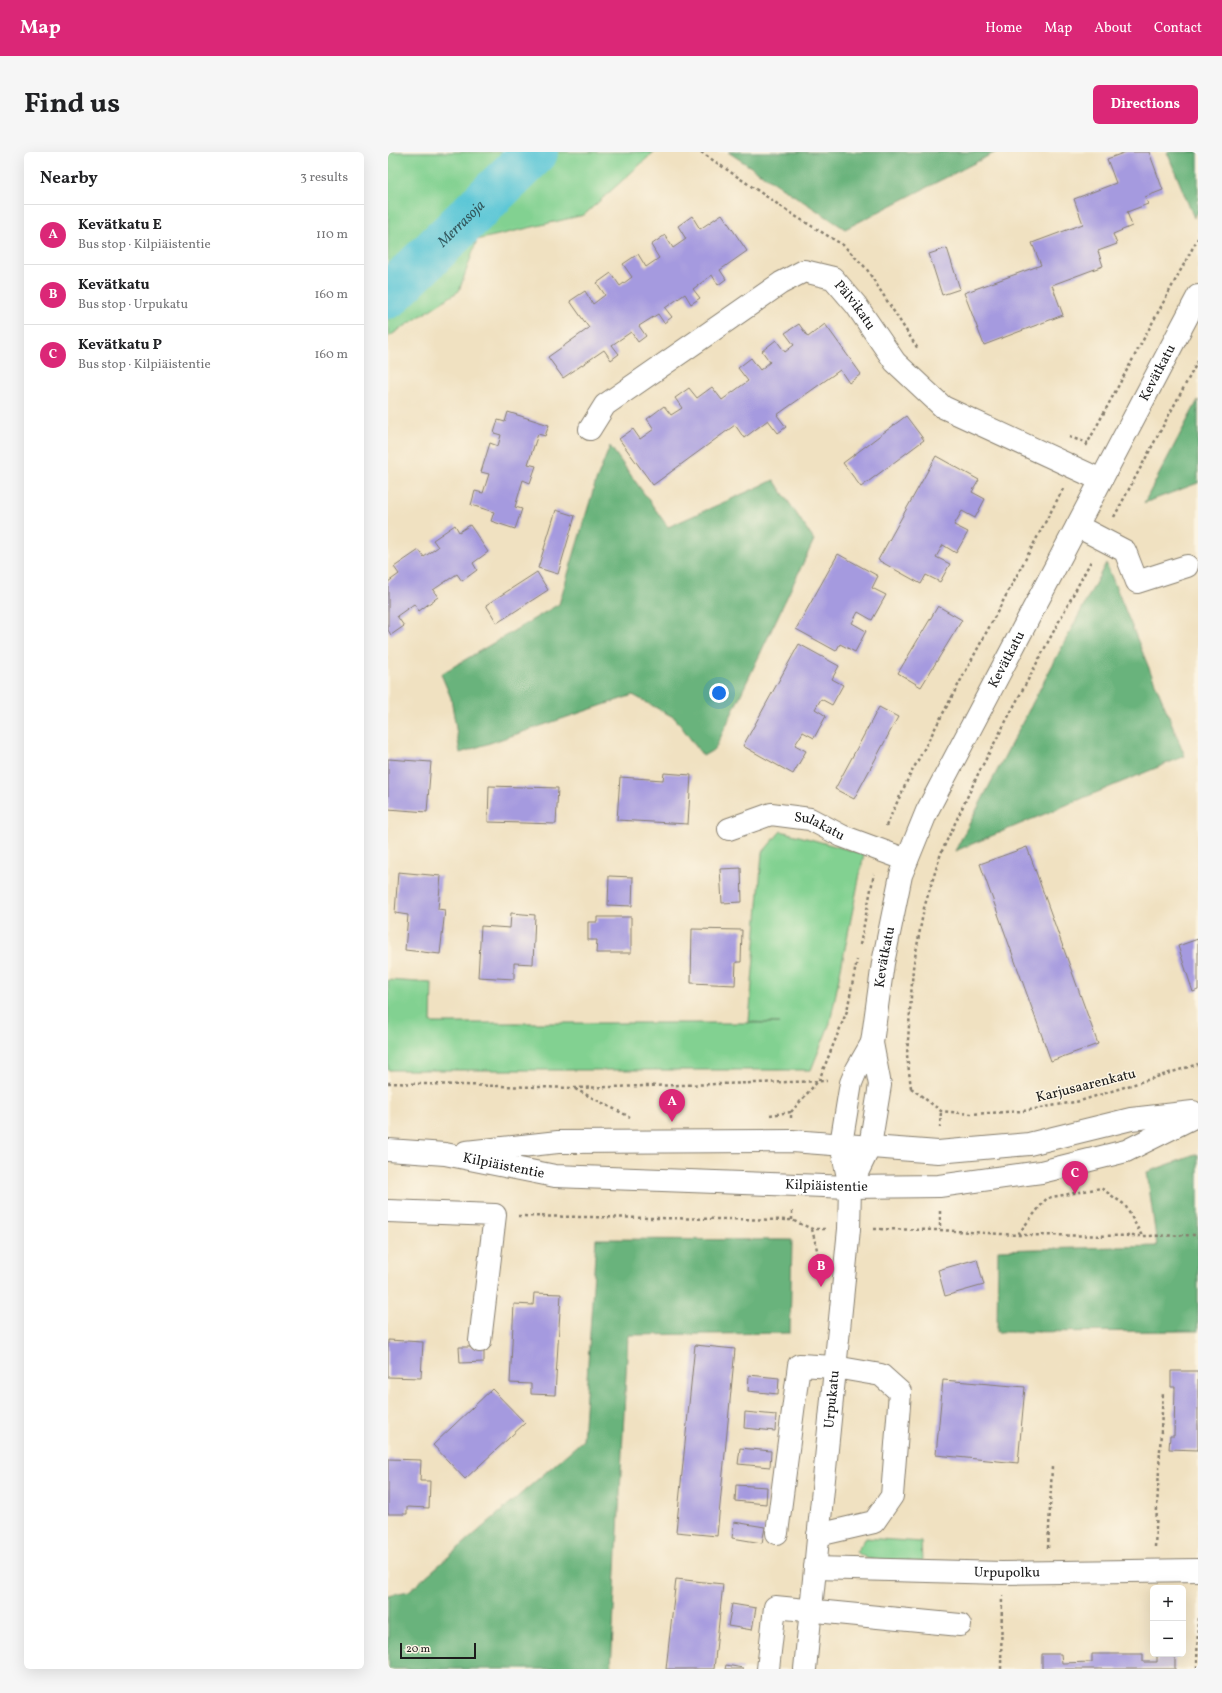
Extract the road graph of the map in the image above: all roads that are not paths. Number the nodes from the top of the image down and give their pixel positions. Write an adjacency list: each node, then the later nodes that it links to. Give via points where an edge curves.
1 (1198, 296): 3 (street, Kevätkatu)
2 (590, 429): 3 (street, Pälvikatu, via 605,405 781,283 804,272 833,278 856,305 895,362 943,407)
3 (1101, 480): 4 (street, Kevätkatu)
4 (1077, 526): 5 (street, via 1125,551 1137,582); 7 (street, Kevätkatu, via 927,811)
5 (1187, 566)
6 (729, 829): 7 (street, Sulakatu, via 771,814 810,819 842,836)
7 (907, 860): 8 (street, Kevätkatu, via 901,875 882,962)
8 (872, 1043): 11 (street, Kevätkatu, via 851,1083); 12 (street, Kevätkatu, via 880,1085)
9 (1198, 1112): 12 (street, Kilpiäistentie, via 1131,1119 1029,1144 938,1152)
10 (1198, 1115): 15 (street, Kilpiäistentie, via 1126,1151 1041,1172 939,1186)
11 (842, 1144): 12 (street, Kilpiäistentie); 14 (street, Kilpiäistentie, via 792,1141 558,1142); 15 (street, Kevätkatu)
12 (870, 1146): 15 (street, Kevätkatu)
13 (388, 1150): 14 (street, Kilpiäistentie)
14 (446, 1154): 15 (street, Kilpiäistentie, via 555,1176)
15 (850, 1187): 18 (street, Urpukatu, via 849,1229)
16 (388, 1211): 17 (street, via 495,1215)
17 (480, 1341)
18 (835, 1367): 19 (street, via 799,1365); 20 (street, Urpukatu); 20 (street, via 881,1375 900,1392 892,1496 874,1522)
19 (776, 1533)
20 (818, 1535): 21 (street, Urpukatu)
21 (815, 1568): 22 (street, Urpupolku, via 1002,1574); 23 (street, Urpukatu)
22 (1198, 1570)
23 (811, 1610): 24 (street); 25 (street, via 775,1607); 26 (street, Urpukatu)
24 (960, 1625)
25 (768, 1669)
26 (805, 1669)

